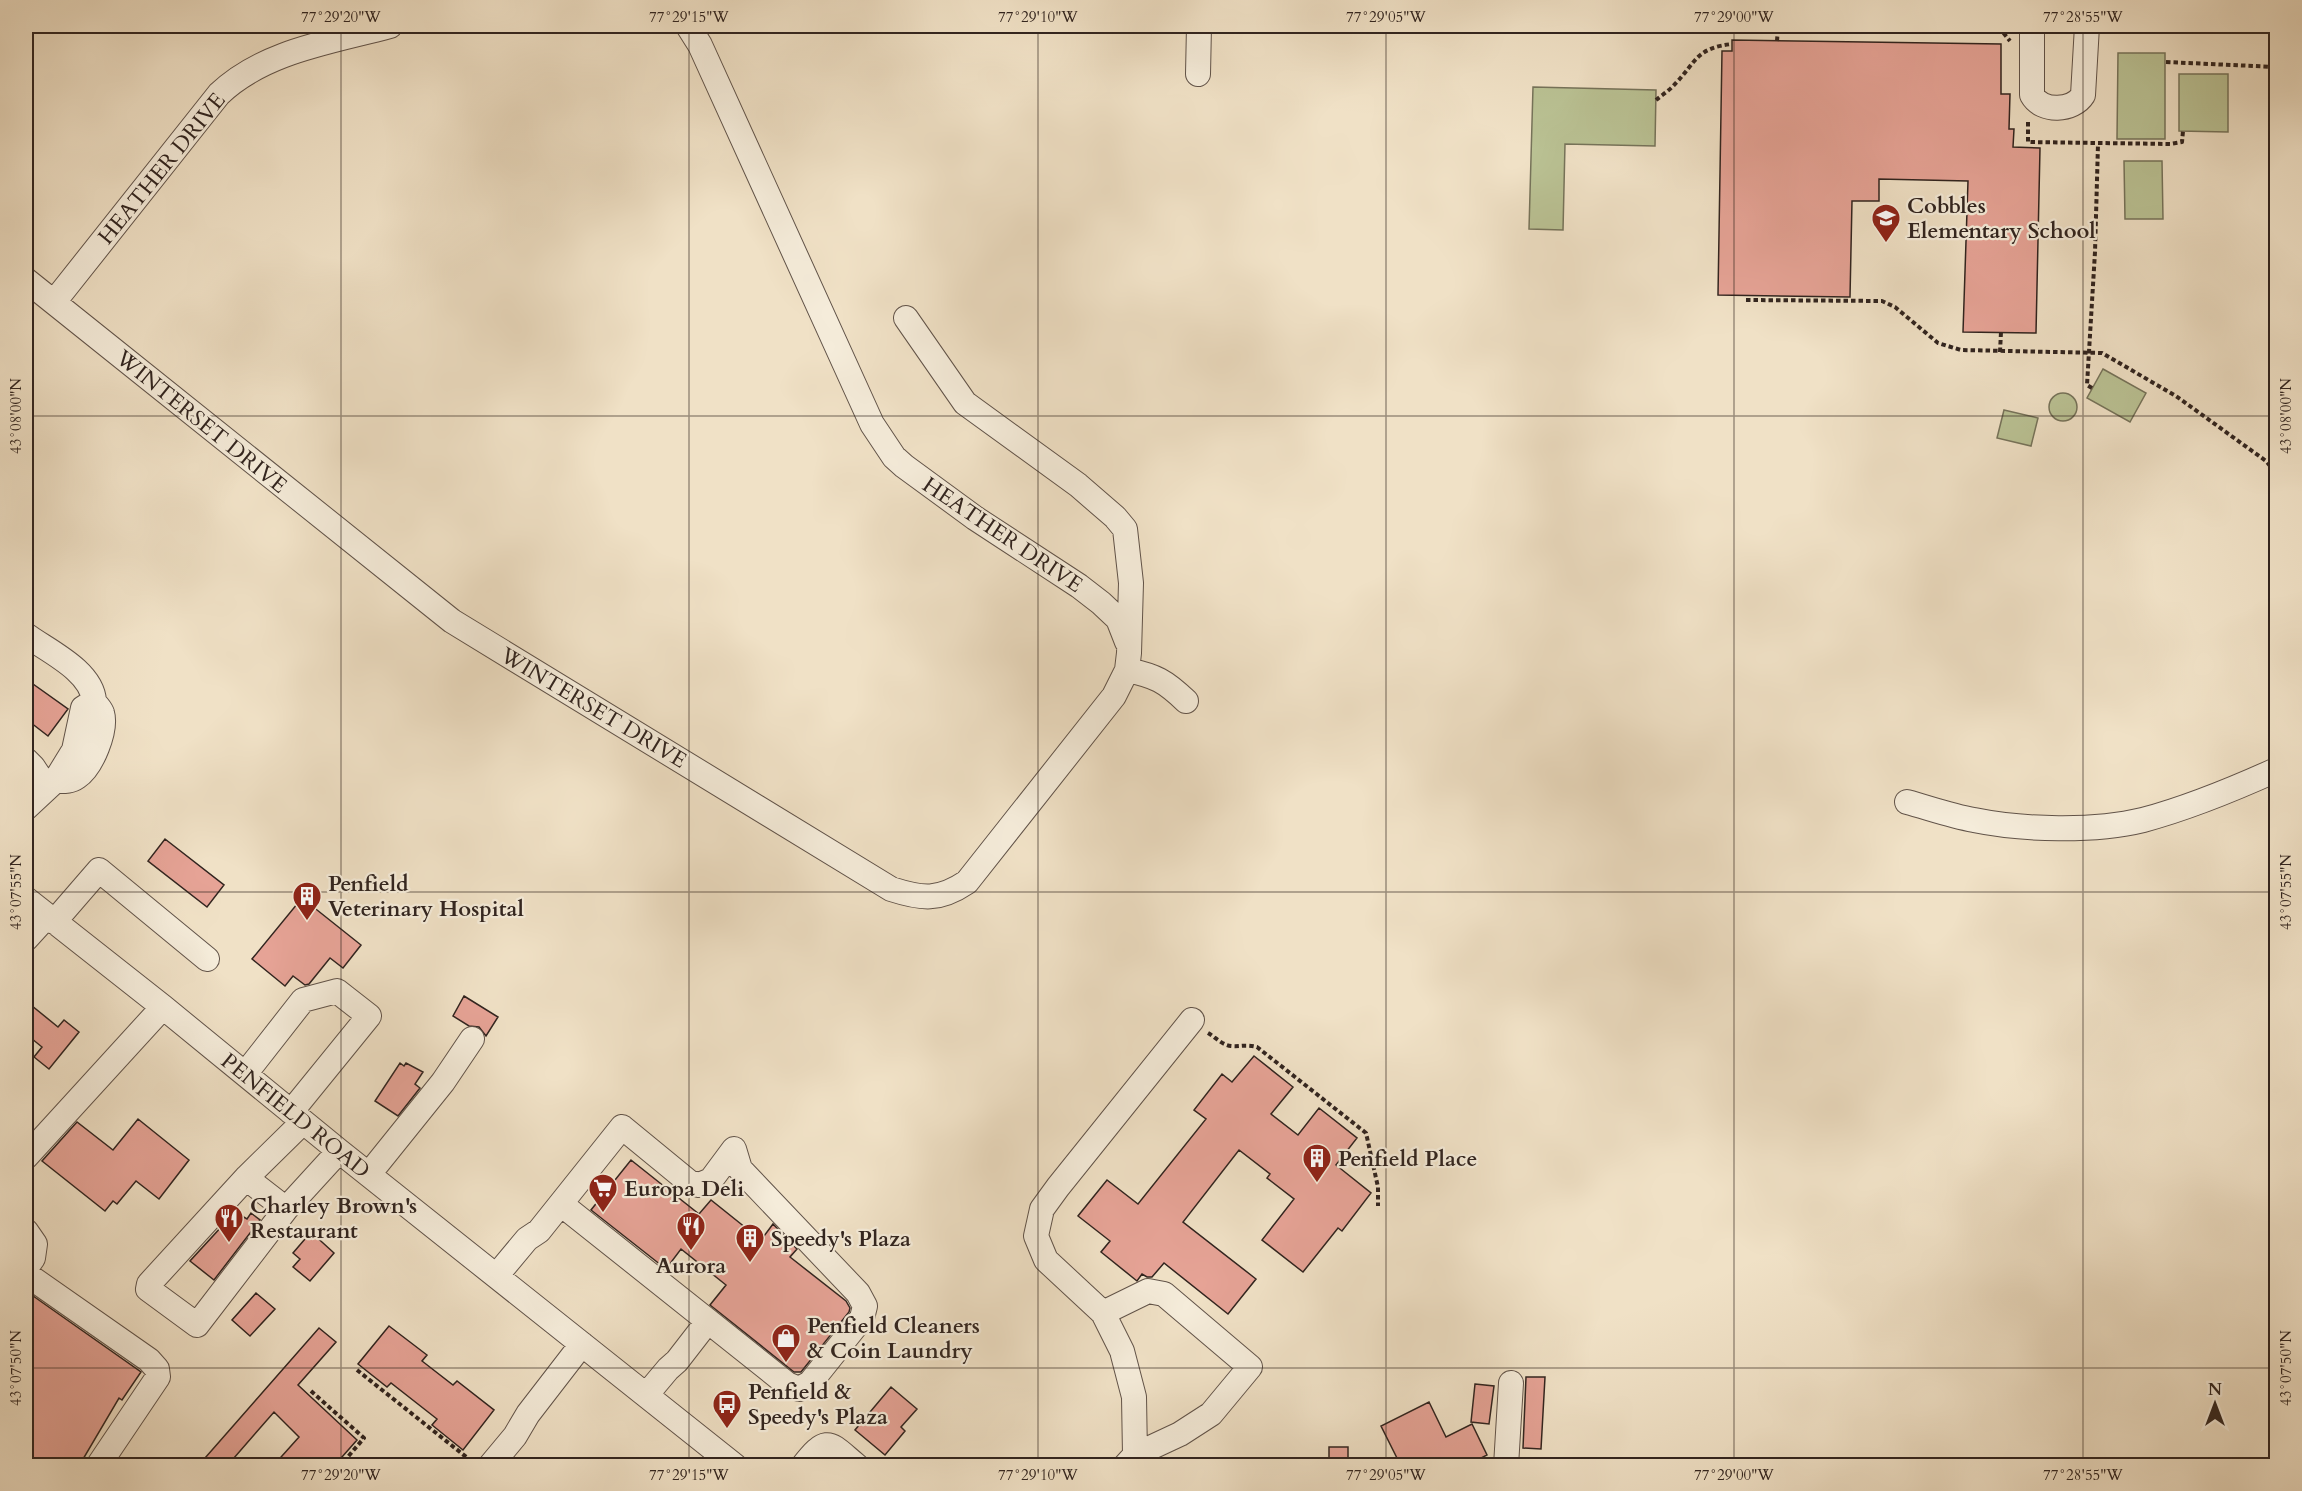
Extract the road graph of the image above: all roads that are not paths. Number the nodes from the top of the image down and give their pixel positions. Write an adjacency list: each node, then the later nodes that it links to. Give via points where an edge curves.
1 (390, 26): 8 (street, HEATHER DRIVE, via 274,57 228,85)
2 (688, 26): 11 (street, HEATHER DRIVE, via 872,424 894,457 975,518 1101,603 1118,619 1126,635)
3 (1199, 26): 6 (street)
4 (2032, 26): 5 (street, via 2032,95 2040,104 2056,108 2072,105 2083,95)
5 (2087, 26)
6 (1198, 74)
7 (26, 280): 8 (street, WINTERSET DRIVE)
8 (54, 302): 11 (street, WINTERSET DRIVE, via 452,621 891,889 912,896 932,896 951,892 967,882 1114,696)
9 (906, 318): 11 (street, via 964,403 1078,485 1125,530 1131,583)
10 (26, 634): 15 (street, via 82,674 102,712 96,751 79,776)
11 (1128, 662): 12 (street, via 1166,682)
12 (1186, 701)
13 (26, 760): 15 (street)
14 (2277, 770): 16 (street, via 2142,820 2097,826 2040,828 1974,820)
15 (51, 784): 17 (street)
16 (1907, 802)
17 (26, 808)
18 (26, 899): 19 (street, PENFIELD ROAD)
19 (51, 919): 20 (street); 21 (street, via 99,870); 22 (street, PENFIELD ROAD)
20 (26, 939)
21 (207, 959)
22 (163, 1007): 25 (street, PENFIELD ROAD); 28 (street)
23 (1192, 1020): 37 (street, via 1042,1209 1036,1236 1046,1260)
24 (472, 1039): 29 (street)
25 (245, 1074): 26 (street, PENFIELD ROAD); 26 (street, via 303,1000 337,991 369,1016)
26 (297, 1117): 27 (street, PENFIELD ROAD); 30 (street)
27 (339, 1151): 29 (street, PENFIELD ROAD); 32 (street)
28 (26, 1156)
29 (369, 1174): 36 (street, PENFIELD ROAD)
30 (246, 1178): 32 (street); 32 (street, via 148,1289 197,1325)
31 (561, 1204): 36 (street); 38 (street); 38 (street, via 622,1127 689,1182 699,1185 711,1180 734,1149 740,1169 858,1293 865,1306 862,1318 810,1383 799,1389 787,1384)
32 (286, 1209)
33 (26, 1231): 34 (street, via 35,1244 33,1258)
34 (26, 1268)
35 (26, 1274): 44 (street, via 157,1369 158,1377)
36 (497, 1275): 39 (street, PENFIELD ROAD)
37 (1103, 1313): 42 (street, via 1122,1351 1134,1397); 42 (street, via 1148,1291 1164,1294 1250,1367 1211,1414)
38 (708, 1321): 41 (street)
39 (582, 1344): 41 (street, PENFIELD ROAD); 43 (street, via 528,1413 515,1436)
40 (1511, 1383): 48 (street)
41 (647, 1394): 45 (street, PENFIELD ROAD)
42 (1130, 1460)
43 (482, 1464)
44 (98, 1466)
45 (735, 1466)
46 (803, 1466): 47 (street, via 824,1444 833,1446)
47 (857, 1466)
48 (1506, 1466)

